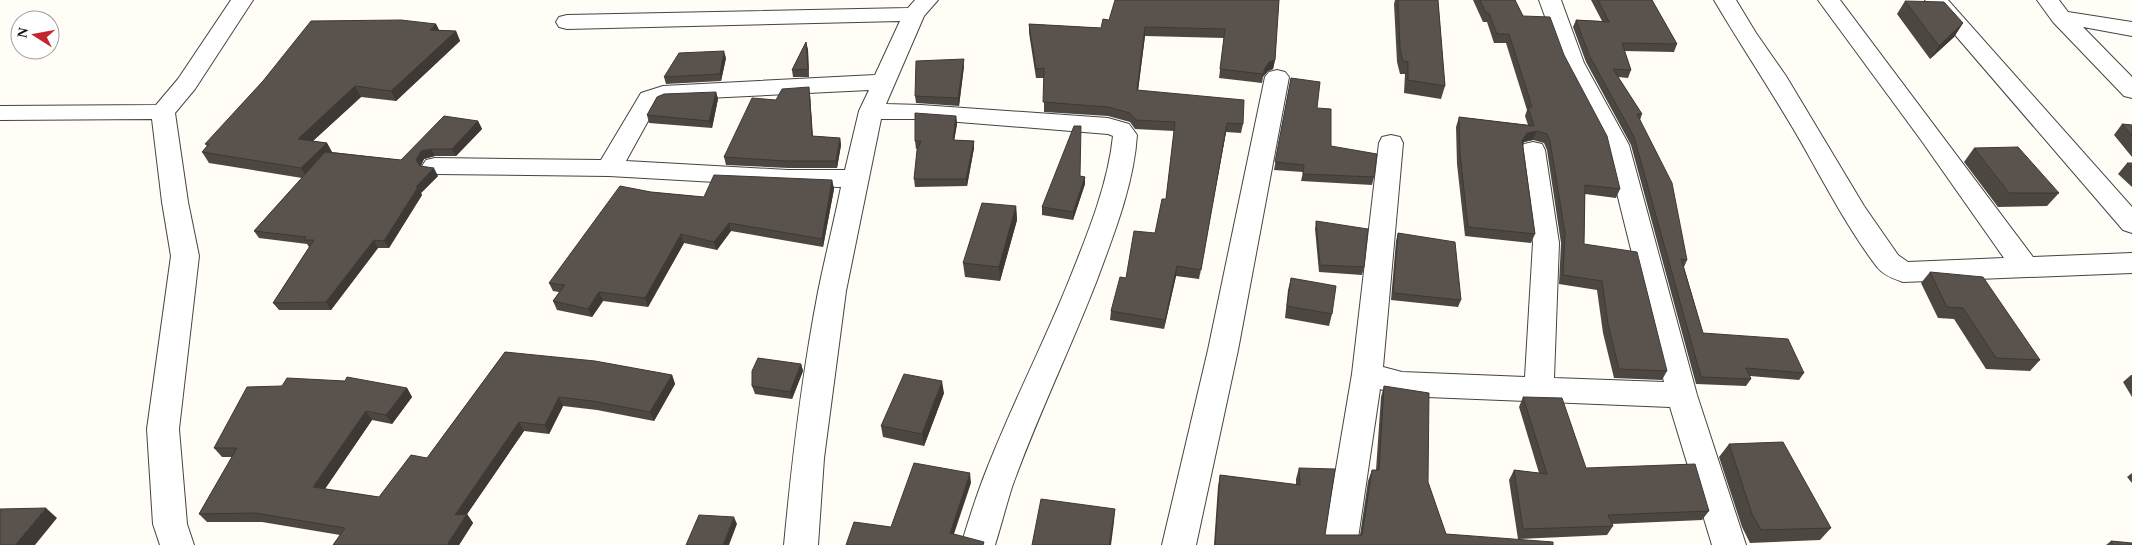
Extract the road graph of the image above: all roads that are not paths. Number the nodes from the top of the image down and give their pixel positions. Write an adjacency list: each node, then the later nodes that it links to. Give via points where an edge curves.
1 (242, 0): 15 (street, via 187,84)
2 (1550, 0): 27 (street, via 1572,63 1617,145)
3 (1725, 0): 24 (street, via 1888,262 1902,272)
4 (1829, 0): 24 (street)
5 (1936, 0): 22 (street)
6 (2048, 0): 8 (street)
7 (921, 7): 9 (street); 12 (street)
8 (2061, 18): 10 (street); 13 (street)
9 (567, 22)
10 (2132, 29)
11 (1277, 77): 31 (street, via 1223,350)
12 (885, 82): 14 (street); 20 (street, via 656,95 649,98)
13 (2132, 90)
14 (871, 111): 21 (street); 30 (street, via 1108,126 1120,129 1125,135 1115,187 1095,249 996,487)
15 (163, 112): 16 (street); 28 (street, via 185,256 164,429 170,524)
16 (0, 114)
17 (1391, 143): 25 (street)
18 (1533, 150): 26 (street, via 1546,243)
19 (435, 166): 20 (street)
20 (609, 168): 21 (street)
21 (856, 179): 29 (street, via 832,291 816,395)
22 (2132, 224)
23 (2132, 263): 24 (street)
24 (2025, 267)
25 (1367, 374): 26 (street, via 1402,384); 32 (street)
26 (1539, 389): 27 (street)
27 (1682, 395): 33 (street)
28 (177, 545)
29 (801, 545)
30 (978, 545)
31 (1179, 545)
32 (1340, 545)
33 (1729, 545)

